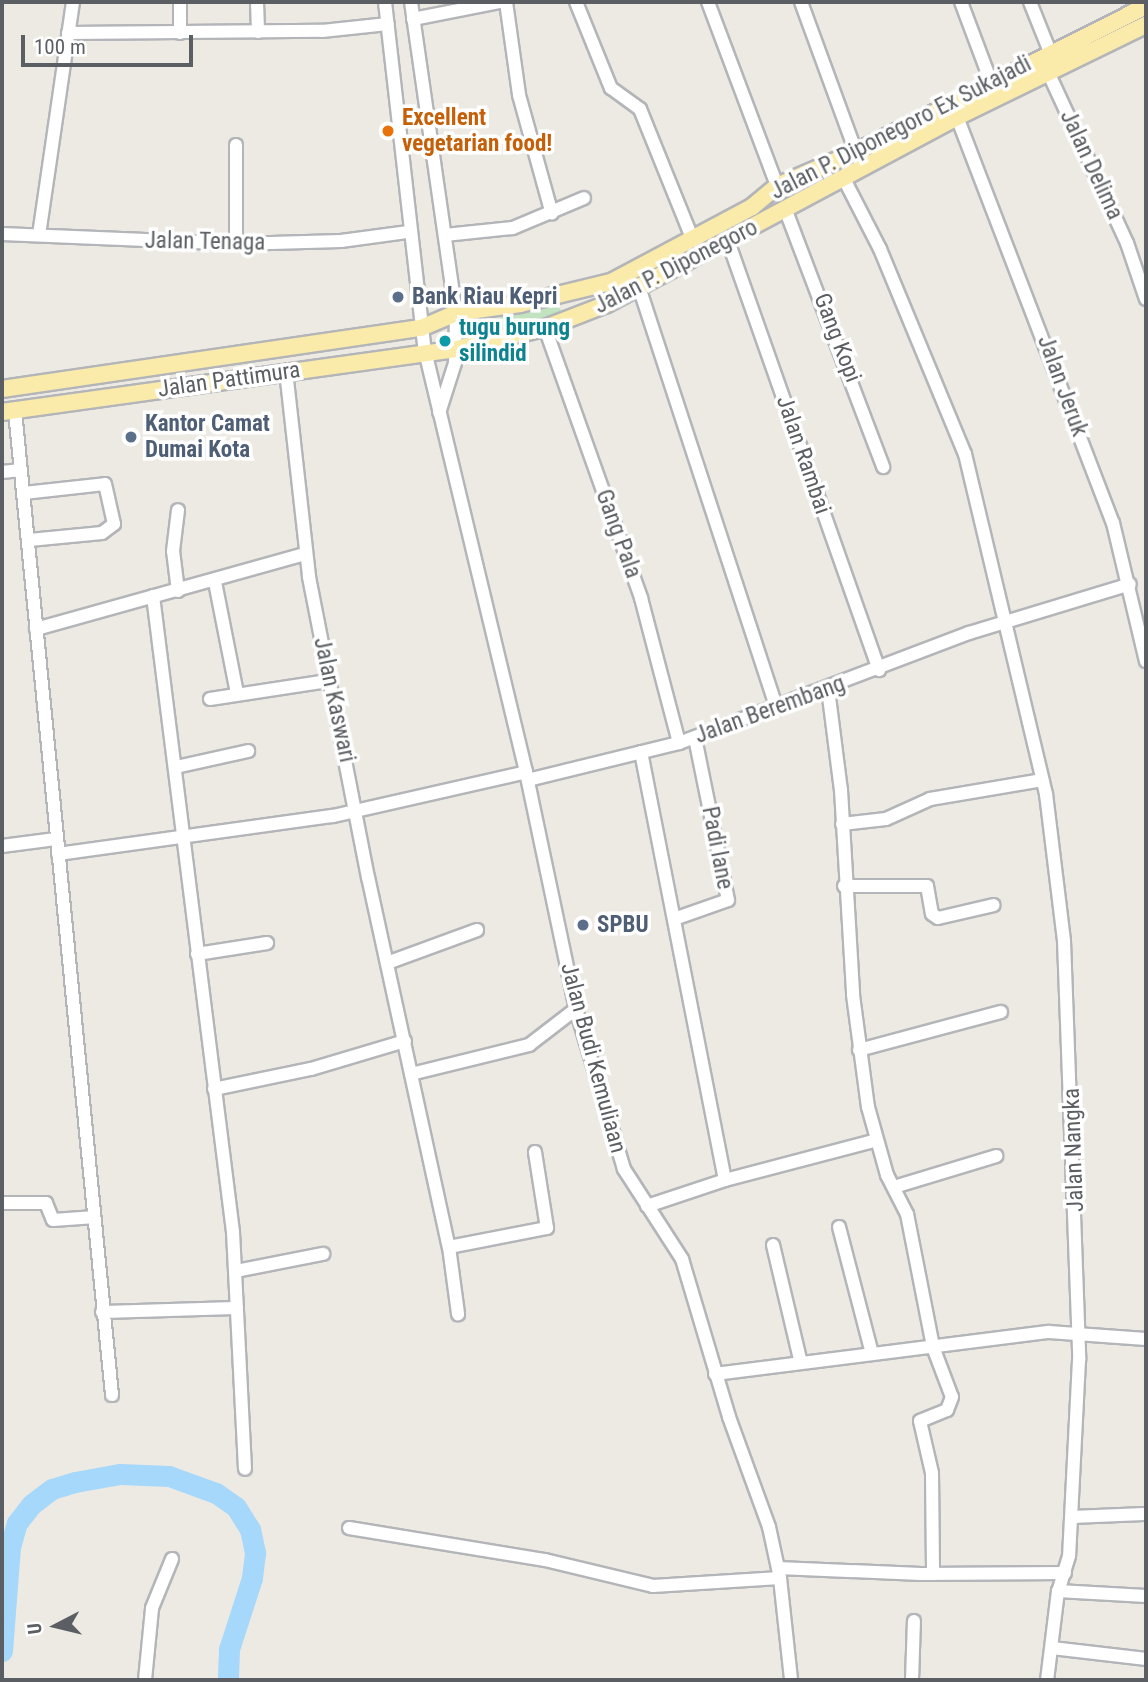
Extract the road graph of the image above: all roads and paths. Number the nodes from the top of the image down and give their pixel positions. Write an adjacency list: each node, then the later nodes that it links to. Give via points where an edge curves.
1 (73, 2): 18 (street)
2 (180, 2): 19 (street)
3 (257, 2): 17 (street)
4 (385, 2): 15 (street, Jalan Budi Kemuliaan)
5 (411, 2): 14 (street, Jalan Budi Kemuliaan)
6 (500, 2): 14 (street)
7 (506, 2): 30 (street, via 519,95)
8 (576, 2): 35 (street, via 611,88 640,109)
9 (708, 2): 27 (street)
10 (801, 2): 25 (street)
11 (961, 2): 22 (street)
12 (1030, 2): 20 (street)
13 (1137, 6): 20 (main road, Jalan P. Diponegoro Ex Sukajadi)
14 (413, 19): 34 (street, Jalan Budi Kemuliaan)
15 (388, 24): 17 (street); 31 (street, Jalan Budi Kemuliaan)
16 (1144, 31): 21 (main road, Jalan P. Diponegoro)
17 (257, 32): 19 (street)
18 (68, 33): 19 (street); 33 (street)
19 (180, 33)
20 (1051, 52): 22 (main road, Jalan P. Diponegoro Ex Sukajadi)
21 (1048, 72): 23 (main road, Jalan P. Diponegoro); 39 (street, Jalan Delima, via 1127,243)
22 (991, 82): 25 (main road, Jalan P. Diponegoro Ex Sukajadi)
23 (957, 117): 26 (main road, Jalan P. Diponegoro); 57 (street, Jalan Jeruk, via 1046,340)
24 (236, 145): 37 (street)
25 (856, 152): 27 (main road, Jalan P. Diponegoro Ex Sukajadi)
26 (844, 177): 29 (main road, Jalan P. Diponegoro); 60 (street, Jalan Nangka, via 880,249 965,454)
27 (777, 186): 35 (main road, Jalan P. Diponegoro Ex Sukajadi, via 752,207)
28 (584, 198): 30 (street)
29 (786, 211): 36 (main road, Jalan P. Diponegoro); 49 (street, Gang Kopi)
30 (552, 214): 34 (street, via 513,228)
31 (408, 232): 37 (street, Jalan Tenaga, via 341,241); 41 (street, Jalan Budi Kemuliaan)
32 (2, 234): 33 (street, Jalan Tenaga)
33 (38, 235): 37 (street, Jalan Tenaga)
34 (445, 235): 40 (street, Jalan Budi Kemuliaan)
35 (692, 238): 40 (main road, Jalan P. Diponegoro Ex Sukajadi, via 611,282 520,304)
36 (728, 241): 38 (main road, Jalan P. Diponegoro); 63 (street, Jalan Rambai)
37 (236, 244)
38 (639, 287): 42 (main road, Jalan P. Diponegoro); 68 (street)
39 (1146, 299)
40 (456, 313): 41 (main road, Jalan P. Diponegoro Ex Sukajadi); 43 (street, Jalan Budi Kemuliaan)
41 (421, 328): 44 (street, Jalan Budi Kemuliaan); 46 (main road, Jalan Pattimura)
42 (545, 328): 43 (main road, Jalan P. Diponegoro); 70 (street, Gang Pala, via 641,598)
43 (456, 349): 44 (main road, Jalan Pattimura); 48 (street, Jalan Budi Kemuliaan)
44 (425, 351): 45 (main road, Jalan Pattimura); 48 (street, Jalan Budi Kemuliaan)
45 (286, 371): 47 (main road, Jalan Pattimura); 55 (street, Jalan Kaswari)
46 (2, 389)
47 (8, 411): 50 (street)
48 (438, 417): 74 (street, Jalan Budi Kemuliaan)
49 (883, 467)
50 (21, 470): 51 (street); 52 (street)
51 (2, 472)
52 (24, 493): 54 (street); 54 (street, via 105,484 114,524 102,533)
53 (178, 510): 58 (street, via 173,551)
54 (29, 540): 61 (street)
55 (306, 554): 56 (street); 64 (street, Jalan Kaswari)
56 (215, 582): 58 (street); 66 (street)
57 (1130, 584): 60 (street, Jalan Berembang, via 1061,601); 62 (street, Jalan Jeruk)
58 (178, 591): 59 (street)
59 (153, 596): 61 (street); 73 (street)
60 (1008, 622): 63 (street, Jalan Berembang); 75 (street, Jalan Nangka)
61 (36, 629): 79 (street)
62 (1146, 661)
63 (879, 670): 65 (street, Jalan Berembang)
64 (328, 681): 66 (street); 76 (street, Jalan Kaswari)
65 (828, 688): 68 (street, Jalan Berembang); 77 (street)
66 (237, 693): 67 (street)
67 (210, 699)
68 (777, 708): 69 (street, Jalan Berembang)
69 (695, 738): 70 (street, Jalan Berembang); 84 (street, Padi lane, via 728,900)
70 (679, 743): 72 (street, Jalan Berembang)
71 (248, 751): 73 (street)
72 (641, 752): 74 (street, Jalan Berembang); 84 (street)
73 (176, 767): 78 (street)
74 (527, 776): 76 (street, Jalan Berembang); 89 (street, Jalan Budi Kemuliaan)
75 (1042, 779): 77 (street, via 930,799 886,819); 111 (street, Jalan Nangka, via 1064,941 1074,1133)
76 (355, 812): 78 (street, Jalan Berembang); 88 (street, Jalan Kaswari)
77 (842, 824): 82 (street)
78 (183, 838): 81 (street, Jalan Berembang); 87 (street)
79 (56, 839): 80 (street); 81 (street)
80 (2, 846)
81 (58, 854): 102 (street, via 78,1017)
82 (844, 886): 83 (street, via 927,886 932,914 938,918); 92 (street)
83 (994, 905)
84 (674, 919): 98 (street)
85 (477, 930): 88 (street)
86 (267, 943): 87 (street)
87 (197, 954): 94 (street)
88 (387, 963): 91 (street, Jalan Kaswari)
89 (576, 1009): 93 (street, via 529,1045); 101 (street, Jalan Budi Kemuliaan, via 618,1155)
90 (1001, 1012): 92 (street)
91 (405, 1041): 93 (street, Jalan Kaswari); 94 (street, via 311,1069)
92 (859, 1050): 95 (street)
93 (411, 1074): 105 (street, Jalan Kaswari)
94 (215, 1089): 107 (street)
95 (874, 1141): 98 (street); 99 (street)
96 (535, 1152): 105 (street, via 547,1228)
97 (996, 1156): 99 (street)
98 (725, 1180): 101 (street)
99 (894, 1187): 113 (street, via 907,1214)
100 (2, 1203): 102 (street, via 46,1203 53,1220)
101 (647, 1206): 116 (street, Jalan Budi Kemuliaan, via 682,1259)
102 (92, 1217): 109 (street)
103 (839, 1227): 114 (street)
104 (773, 1245): 115 (street)
105 (449, 1247): 110 (street, Jalan Kaswari)
106 (323, 1254): 107 (street)
107 (236, 1271): 108 (street)
108 (237, 1308): 109 (street); 118 (street)
109 (102, 1311): 117 (street)
110 (458, 1314)
111 (1076, 1332): 112 (street); 113 (street, via 1021,1334); 120 (street, Jalan Nangka, via 1079,1360)
112 (1146, 1339)
113 (933, 1348): 114 (street); 125 (street, via 952,1403 947,1410 920,1421 932,1473)
114 (872, 1354): 115 (street)
115 (802, 1363): 116 (street)
116 (715, 1374): 123 (street, Jalan Budi Kemuliaan, via 769,1527)
117 (112, 1395)
118 (245, 1469)
119 (1146, 1514): 120 (street)
120 (1072, 1517): 124 (street, Jalan Nangka)
121 (349, 1528): 123 (street, via 545,1560 653,1586)
122 (172, 1559): 131 (street, via 152,1608)
123 (779, 1573): 125 (street); 132 (street, Jalan Budi Kemuliaan)
124 (1065, 1573): 125 (street); 126 (street, Jalan Nangka)
125 (933, 1574)
126 (1058, 1591): 127 (street); 129 (street, Jalan Nangka)
127 (1146, 1596)
128 (914, 1622): 133 (street)
129 (1052, 1648): 130 (street); 134 (street, Jalan Nangka)
130 (1146, 1659)
131 (145, 1680)
132 (791, 1680)
133 (912, 1680)
134 (1046, 1680)

